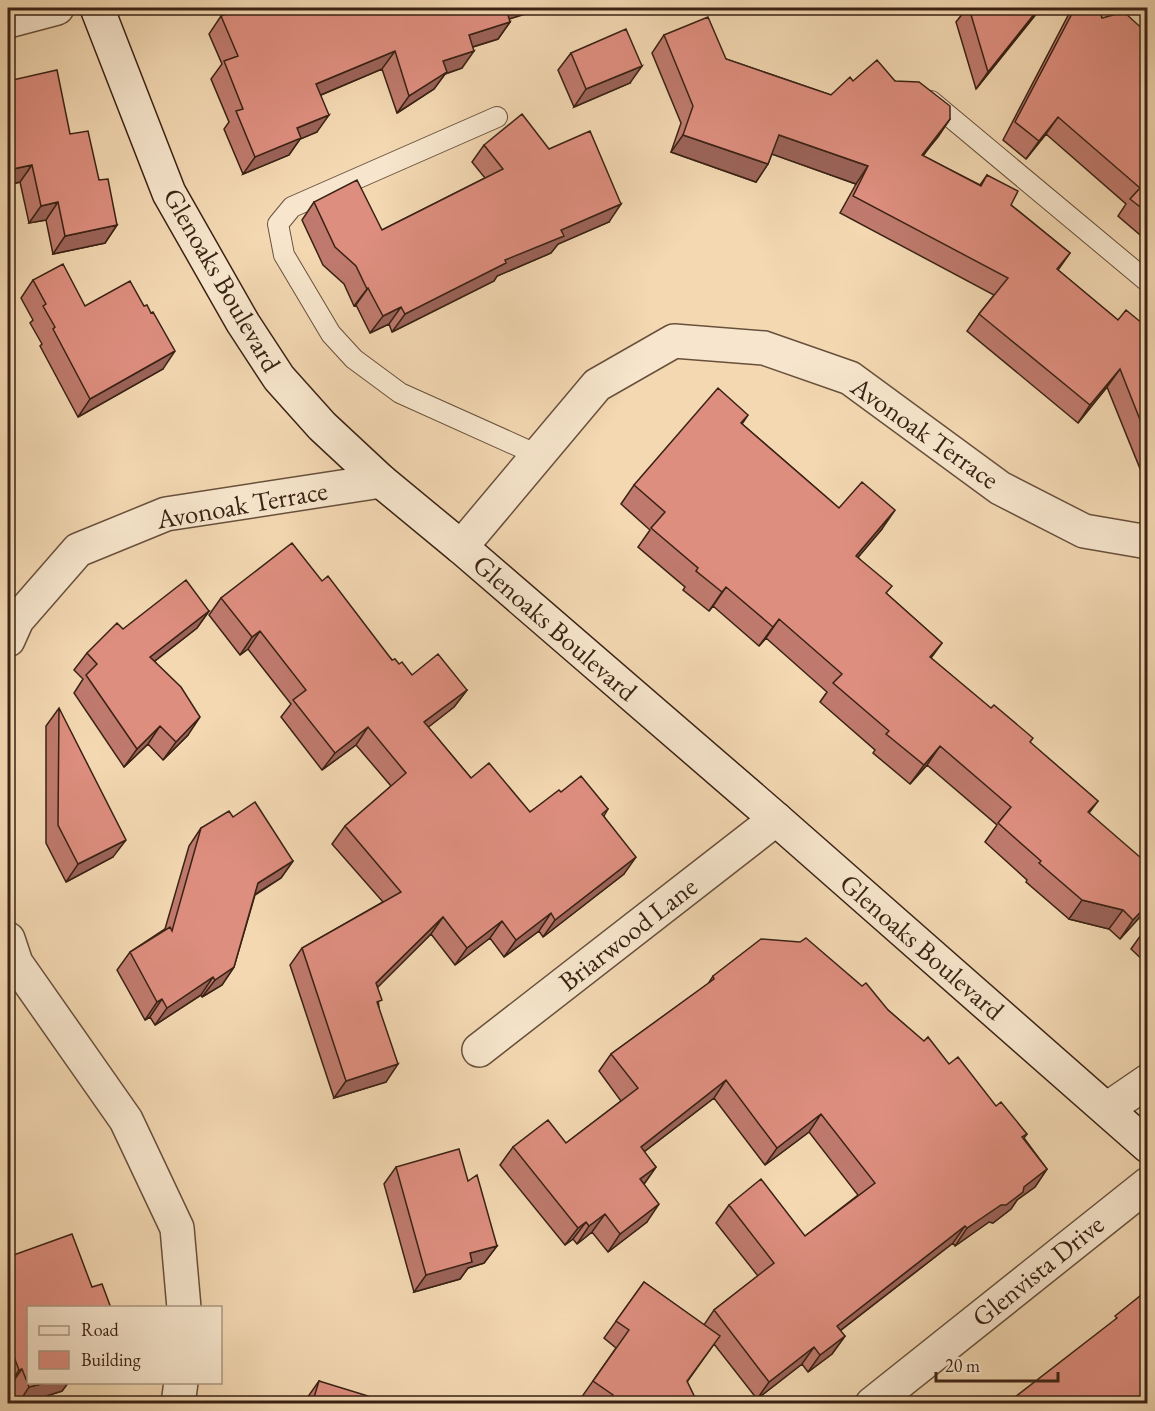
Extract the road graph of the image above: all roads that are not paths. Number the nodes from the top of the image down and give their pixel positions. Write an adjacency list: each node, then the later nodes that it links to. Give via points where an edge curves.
1 (57, 8): 3 (street)
2 (97, 8): 8 (street, Glenoaks Boulevard, via 169,193 243,323 279,378 322,426)
3 (8, 21)
4 (922, 94): 6 (lane)
5 (497, 117): 7 (lane, via 292,207 278,224 284,255 331,334 354,359 400,393)
6 (1148, 282)
7 (538, 455): 9 (street, Avonoak Terrace, via 597,385 674,341 764,348 850,378 1000,488 1084,531); 10 (street, Avonoak Terrace)
8 (381, 481): 10 (street, Glenoaks Boulevard); 11 (street, Avonoak Terrace, via 166,514 78,550 17,620)
9 (1148, 542)
10 (461, 547): 12 (street, Glenoaks Boulevard)
11 (8, 640)
12 (776, 819): 14 (street, Briarwood Lane); 16 (street, Glenoaks Boulevard)
13 (8, 939): 19 (street, via 16,963 126,1120 177,1228)
14 (479, 1050)
15 (1148, 1081): 16 (street)
16 (1107, 1109): 17 (street, Glenoaks Boulevard)
17 (1148, 1146)
18 (1148, 1184): 22 (street, Glenvista Drive)
19 (184, 1306)
20 (181, 1384): 21 (street)
21 (178, 1404)
22 (872, 1404)

